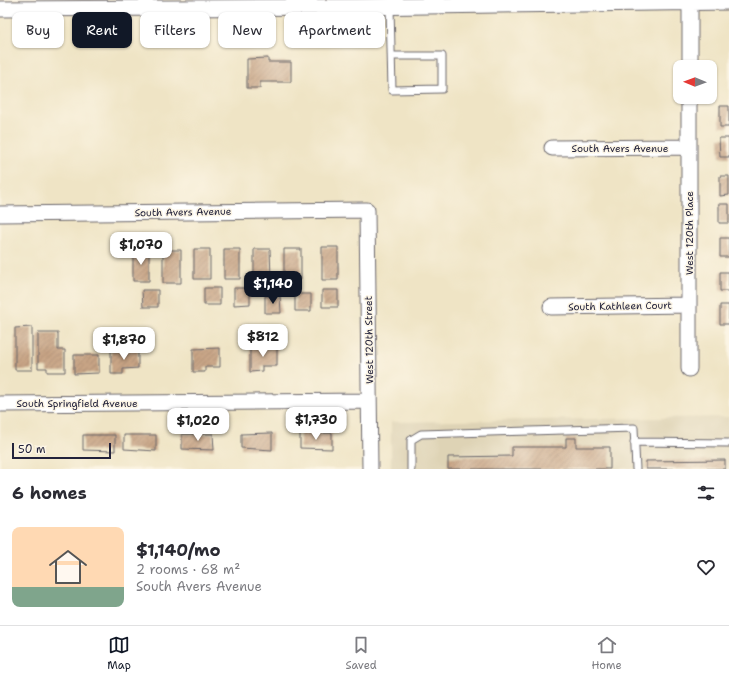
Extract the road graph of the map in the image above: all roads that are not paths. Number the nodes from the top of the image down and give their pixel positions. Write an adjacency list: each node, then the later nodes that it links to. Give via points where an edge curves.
1 (550, 2): 2 (street); 9 (street)
2 (690, 2): 3 (street); 12 (street)
3 (729, 2)
4 (137, 4): 5 (street); 10 (street)
5 (197, 4): 6 (street)
6 (262, 4): 7 (street)
7 (280, 4): 8 (street)
8 (356, 4): 9 (street)
9 (390, 7): 11 (lane)
10 (0, 9)
11 (392, 56): 11 (lane, via 392,90 442,89 442,56)
12 (690, 60)
13 (689, 104): 14 (street, West 120th Place)
14 (689, 147): 15 (street, South Avers Avenue); 18 (street, West 120th Place)
15 (552, 148)
16 (367, 210): 17 (street, South Avers Avenue); 21 (street, West 120th Street)
17 (0, 214)
18 (689, 305): 19 (street, South Kathleen Court); 20 (street, West 120th Place)
19 (551, 308)
20 (689, 369)
21 (370, 400): 22 (street, South Springfield Avenue); 25 (street, West 120th Street)
22 (0, 404)
23 (634, 442): 24 (lane); 26 (lane, via 634,428 421,434 411,440); 27 (lane)
24 (729, 443)
25 (370, 469)
26 (411, 469)
27 (636, 469)

